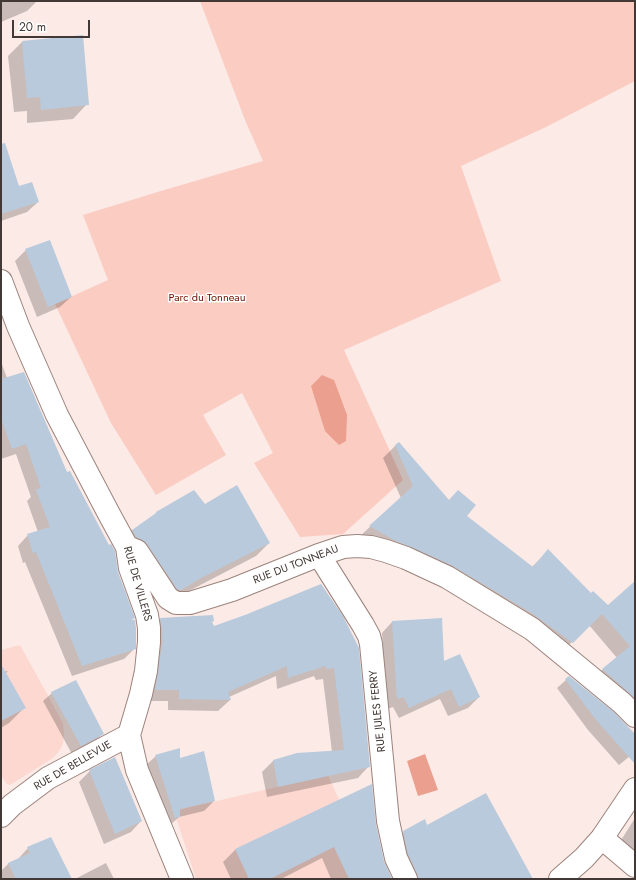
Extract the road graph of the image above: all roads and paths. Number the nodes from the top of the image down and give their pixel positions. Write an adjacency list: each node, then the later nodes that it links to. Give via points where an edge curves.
1 (1, 281): 2 (street, RUE DE VILLERS, via 57,415)
2 (127, 547): 3 (street, RUE DU TONNEAU, via 137,551 168,598 176,603 190,603 232,590); 5 (street, RUE DE VILLERS, via 130,568 147,615 149,628 146,671)
3 (319, 555): 4 (street, RUE DU TONNEAU, via 344,547 371,547 406,558 447,577 532,629); 11 (street, RUE JULES FERRY, via 369,636 388,821 396,858)
4 (635, 716)
5 (129, 735): 7 (street, RUE DE BELLEVUE, via 48,778); 10 (street, RUE DE VILLERS, via 136,770)
6 (635, 789): 8 (street)
7 (1, 816)
8 (602, 838): 9 (street); 12 (street)
9 (635, 866)
10 (182, 879)
11 (406, 879)
12 (560, 879)

